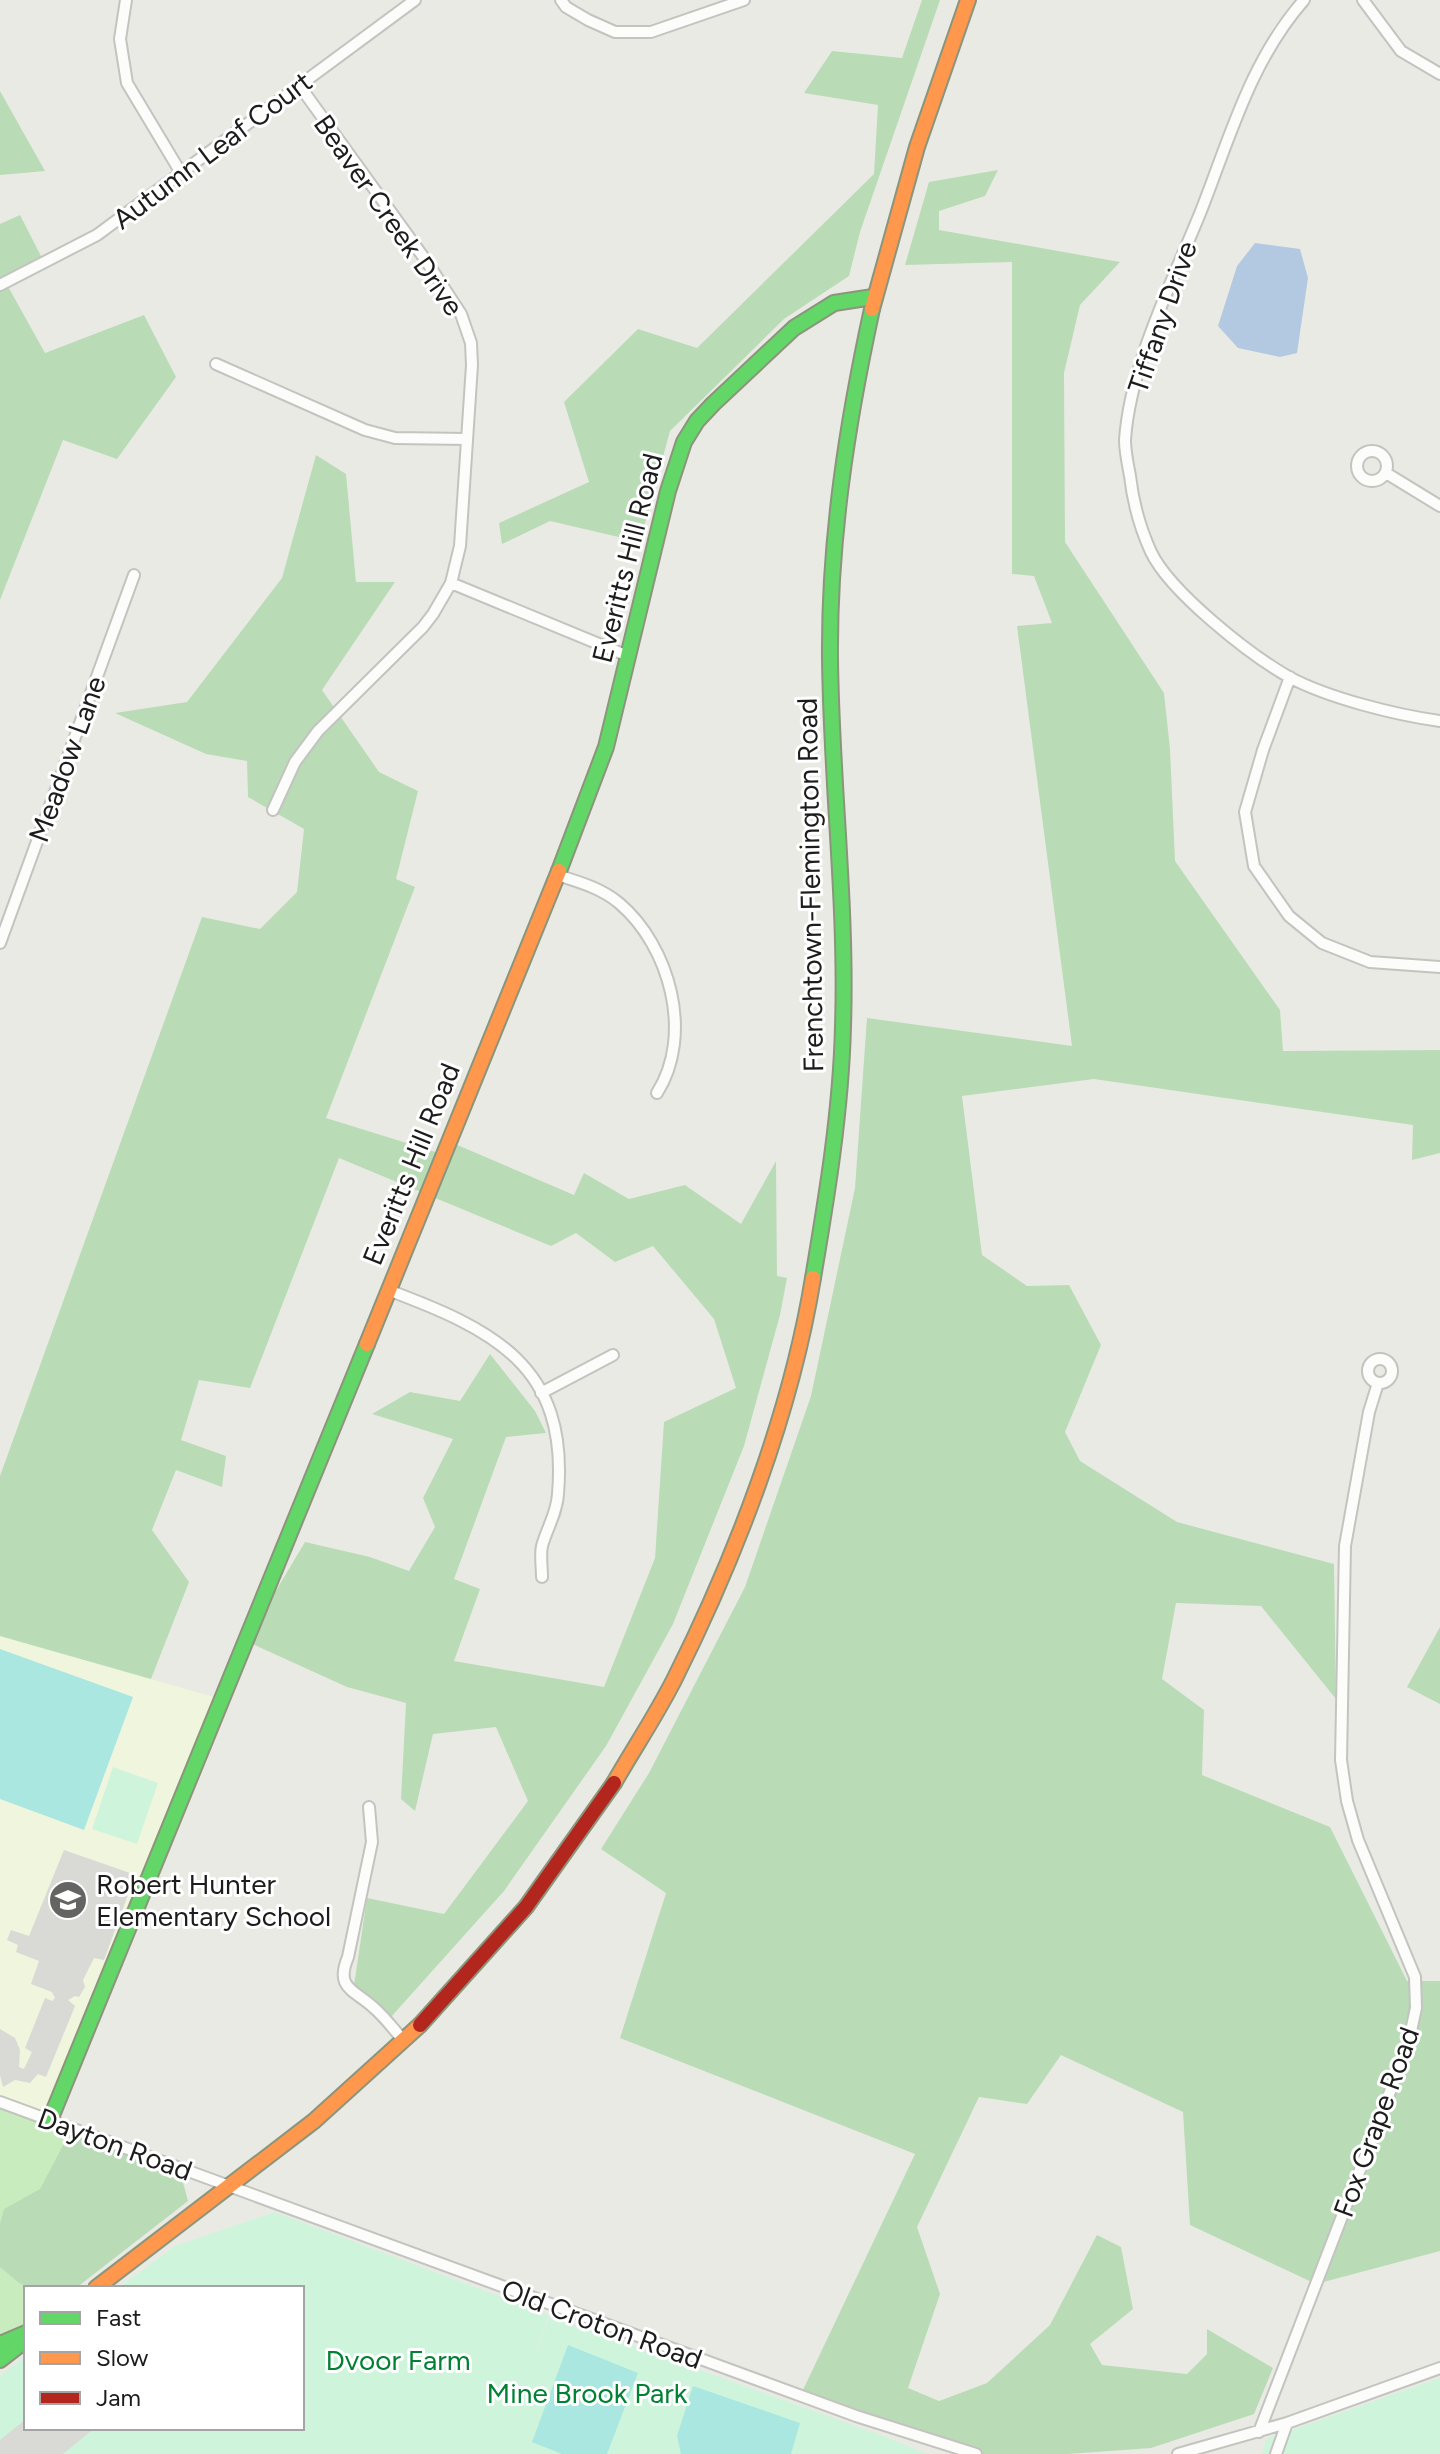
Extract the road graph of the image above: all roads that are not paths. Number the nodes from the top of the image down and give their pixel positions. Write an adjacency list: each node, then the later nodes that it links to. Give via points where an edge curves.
1 (126, 0): 10 (street, via 120,39 127,83)
2 (415, 0): 9 (street, Autumn Leaf Court)
3 (561, 0): 4 (street, via 615,32 651,32)
4 (744, 0)
5 (968, 0): 12 (main road, Frenchtown-Flemington Road)
6 (1304, 0): 20 (street, Tiffany Drive, via 1267,49 1244,101 1157,316 1135,385 1125,441 1133,504 1152,555 1214,622)
7 (1363, 0): 8 (street, via 1401,51)
8 (1440, 74)
9 (299, 85): 10 (street, Autumn Leaf Court); 14 (street, Beaver Creek Drive, via 461,314 471,343)
10 (181, 173): 11 (street, Autumn Leaf Court, via 97,235)
11 (0, 285)
12 (873, 297): 19 (main road, Everitts Hill Road, via 834,303 809,317 697,421 675,466); 33 (main road, Frenchtown-Flemington Road, via 846,435 831,599 844,969 838,1131 819,1258 792,1380 731,1558 639,1741 546,1881)
13 (216, 364): 14 (street, via 365,430 395,438)
14 (467, 439): 18 (street, Beaver Creek Drive, via 460,546)
15 (1386, 473): 16 (street)
16 (1440, 506)
17 (134, 575): 24 (street, Meadow Lane)
18 (451, 583): 19 (street); 22 (street, Beaver Creek Drive, via 423,627 318,731 295,762)
19 (628, 656): 23 (main road, Everitts Hill Road, via 606,747)
20 (1290, 677): 21 (street, Tiffany Drive, via 1400,715); 25 (street, via 1245,812 1254,866 1289,916 1322,943 1370,962)
21 (1440, 721)
22 (273, 810)
23 (557, 875): 26 (street, via 618,902 662,963 675,1026 669,1074); 27 (main road, Everitts Hill Road)
24 (0, 943)
25 (1440, 967)
26 (657, 1093)
27 (388, 1290): 30 (street, via 457,1316 502,1343 527,1368); 35 (main road, Everitts Hill Road)
28 (613, 1355): 30 (street)
29 (1378, 1383): 44 (street, Fox Grape Road, via 1345,1546 1341,1760 1363,1854 1415,1977 1416,2008 1408,2045)
30 (541, 1393): 31 (street, via 554,1428 559,1475 556,1511 541,1549)
31 (542, 1577)
32 (369, 1807): 33 (street, via 372,1842 342,1971 352,1992 372,2005)
33 (404, 2041): 36 (main road, Frenchtown-Flemington Road, via 324,2114)
34 (0, 2102): 35 (street, Dayton Road)
35 (50, 2120): 36 (street, Dayton Road)
36 (231, 2187): 37 (main road, Frenchtown-Flemington Road); 45 (street, Old Croton Road, via 856,2416)
37 (99, 2286)
38 (24, 2333): 40 (main road)
39 (24, 2342): 41 (main road)
40 (0, 2344)
41 (0, 2360)
42 (1440, 2368): 43 (street)
43 (1287, 2423): 44 (street); 47 (street)
44 (1259, 2432): 46 (street)
45 (976, 2454)
46 (1178, 2454)
47 (1276, 2454)

